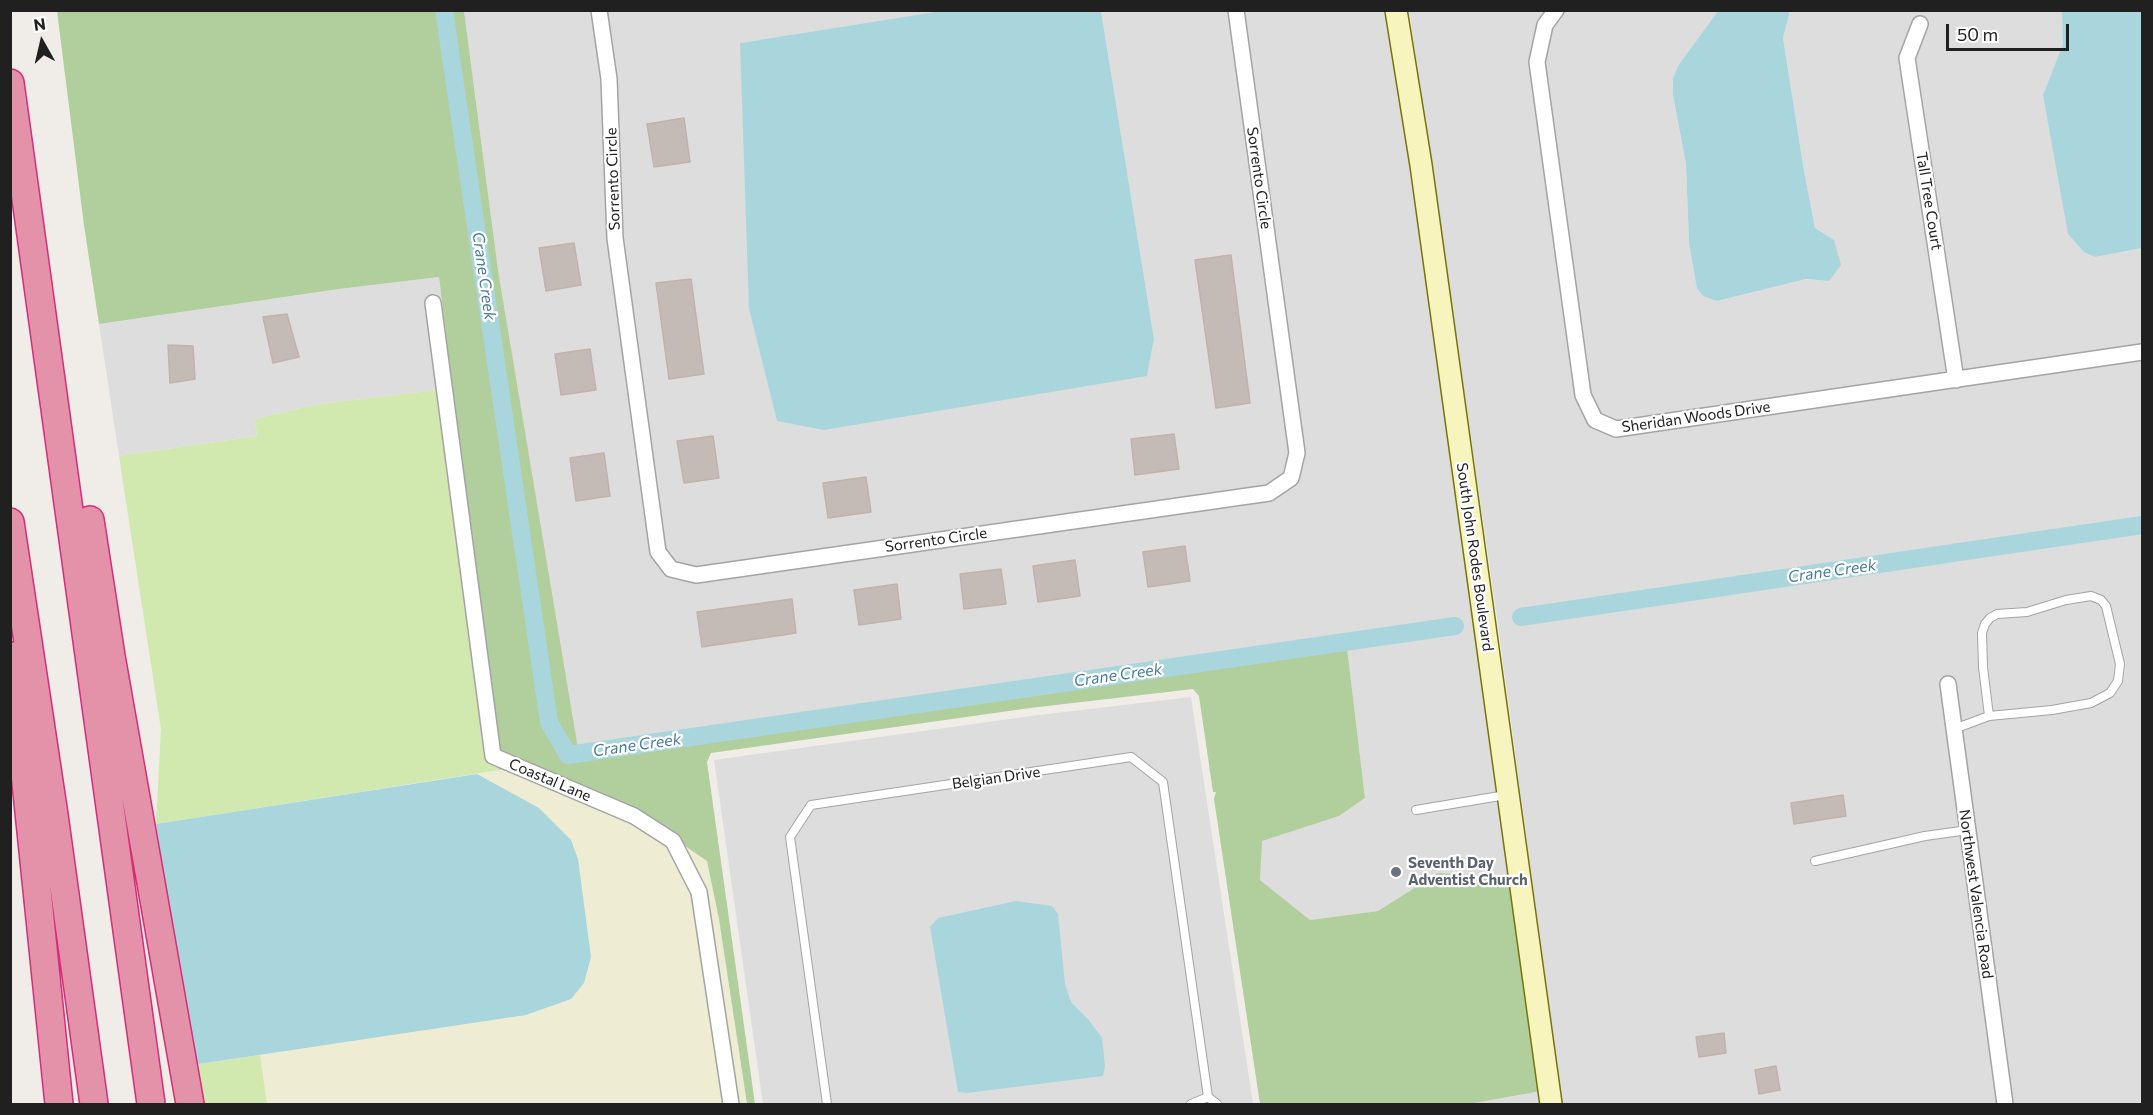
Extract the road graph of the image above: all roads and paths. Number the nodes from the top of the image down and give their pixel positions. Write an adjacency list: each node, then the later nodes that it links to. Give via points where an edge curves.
1 (599, 10): 2 (street, Sorrento Circle, via 609,79 615,238 658,552 670,569 696,575 1269,492 1291,478 1297,453)
2 (1236, 10)
3 (1396, 10): 16 (main road, South John Rodes Boulevard)
4 (1556, 10): 10 (street, Sheridan Woods Drive, via 1545,25 1537,62 1583,395 1595,420 1616,429)
5 (1920, 24): 10 (street, Tall Tree Court, via 1907,58)
6 (10, 83): 8 (highway)
7 (433, 303): 25 (street, Coastal Lane, via 493,756 634,816 673,841 699,892)
8 (42, 305): 23 (highway); 24 (highway, via 69,384 111,656)
9 (2142, 352): 10 (street, Sheridan Woods Drive)
10 (1956, 380)
11 (10, 522): 22 (highway)
12 (10, 616): 21 (highway)
13 (1948, 684): 15 (street, Northwest Valencia Road)
14 (1989, 716): 14 (lane, via 2091,703 2110,693 2118,681 2120,664 2106,606 2101,600 2091,596 2027,612 1997,614 1984,624 1983,667); 15 (lane)
15 (1954, 729): 18 (street, Northwest Valencia Road)
16 (1508, 795): 17 (lane); 29 (main road, South John Rodes Boulevard)
17 (1416, 810)
18 (1968, 830): 19 (lane); 30 (street, Northwest Valencia Road)
19 (1815, 861)
20 (1208, 1097): 26 (lane, Belgian Drive, via 1163,782 1131,758 811,805 790,837); 27 (lane); 28 (lane)
21 (59, 1104)
22 (94, 1104)
23 (151, 1104)
24 (190, 1104)
25 (731, 1104)
26 (827, 1104)
27 (1191, 1104)
28 (1217, 1104)
29 (1551, 1104)
30 (2005, 1104)

